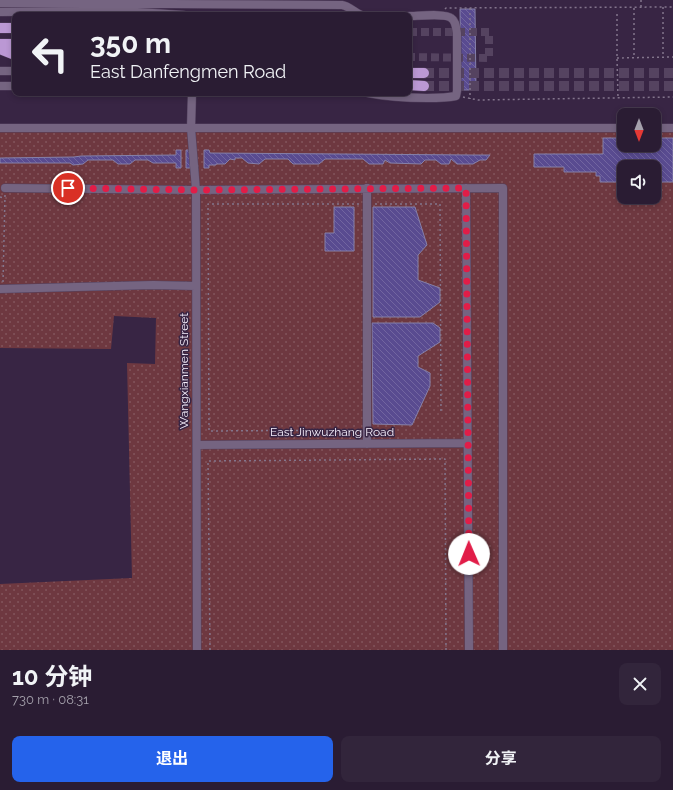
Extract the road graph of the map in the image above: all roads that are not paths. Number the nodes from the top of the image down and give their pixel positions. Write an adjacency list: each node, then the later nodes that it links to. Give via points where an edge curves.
1 (121, 2): 2 (street); 5 (street, via 342,4)
2 (0, 3)
3 (0, 12): 4 (street)
4 (137, 12)
5 (355, 12)
6 (412, 16): 22 (street, via 445,15 452,18 456,24 456,96)
7 (0, 28): 8 (main road)
8 (12, 28)
9 (0, 44): 10 (main road)
10 (12, 44)
11 (0, 49): 12 (main road)
12 (12, 54)
13 (0, 71): 14 (street)
14 (12, 71)
15 (412, 73): 16 (main road)
16 (424, 74)
17 (412, 85): 20 (main road)
18 (0, 86): 19 (street)
19 (12, 86)
20 (424, 86)
21 (192, 96): 24 (street, Wangxianmen Street)
22 (386, 96)
23 (0, 128): 24 (street)
24 (191, 128): 25 (street); 31 (street, Wangxianmen Street)
25 (617, 128)
26 (661, 128): 27 (street)
27 (673, 128)
28 (5, 188): 31 (street)
29 (367, 188): 30 (street); 31 (street); 35 (street)
30 (466, 188): 34 (street); 39 (street, via 503,188)
31 (196, 190): 32 (street, Wangxianmen Street)
32 (196, 286): 33 (street); 36 (street, Wangxianmen Street)
33 (1, 289)
34 (468, 443): 35 (street, East Jinwuzhang Road); 38 (street)
35 (367, 444): 36 (street, East Jinwuzhang Road)
36 (197, 445): 37 (street, Wangxianmen Street)
37 (197, 650)
38 (469, 650)
39 (503, 650)

